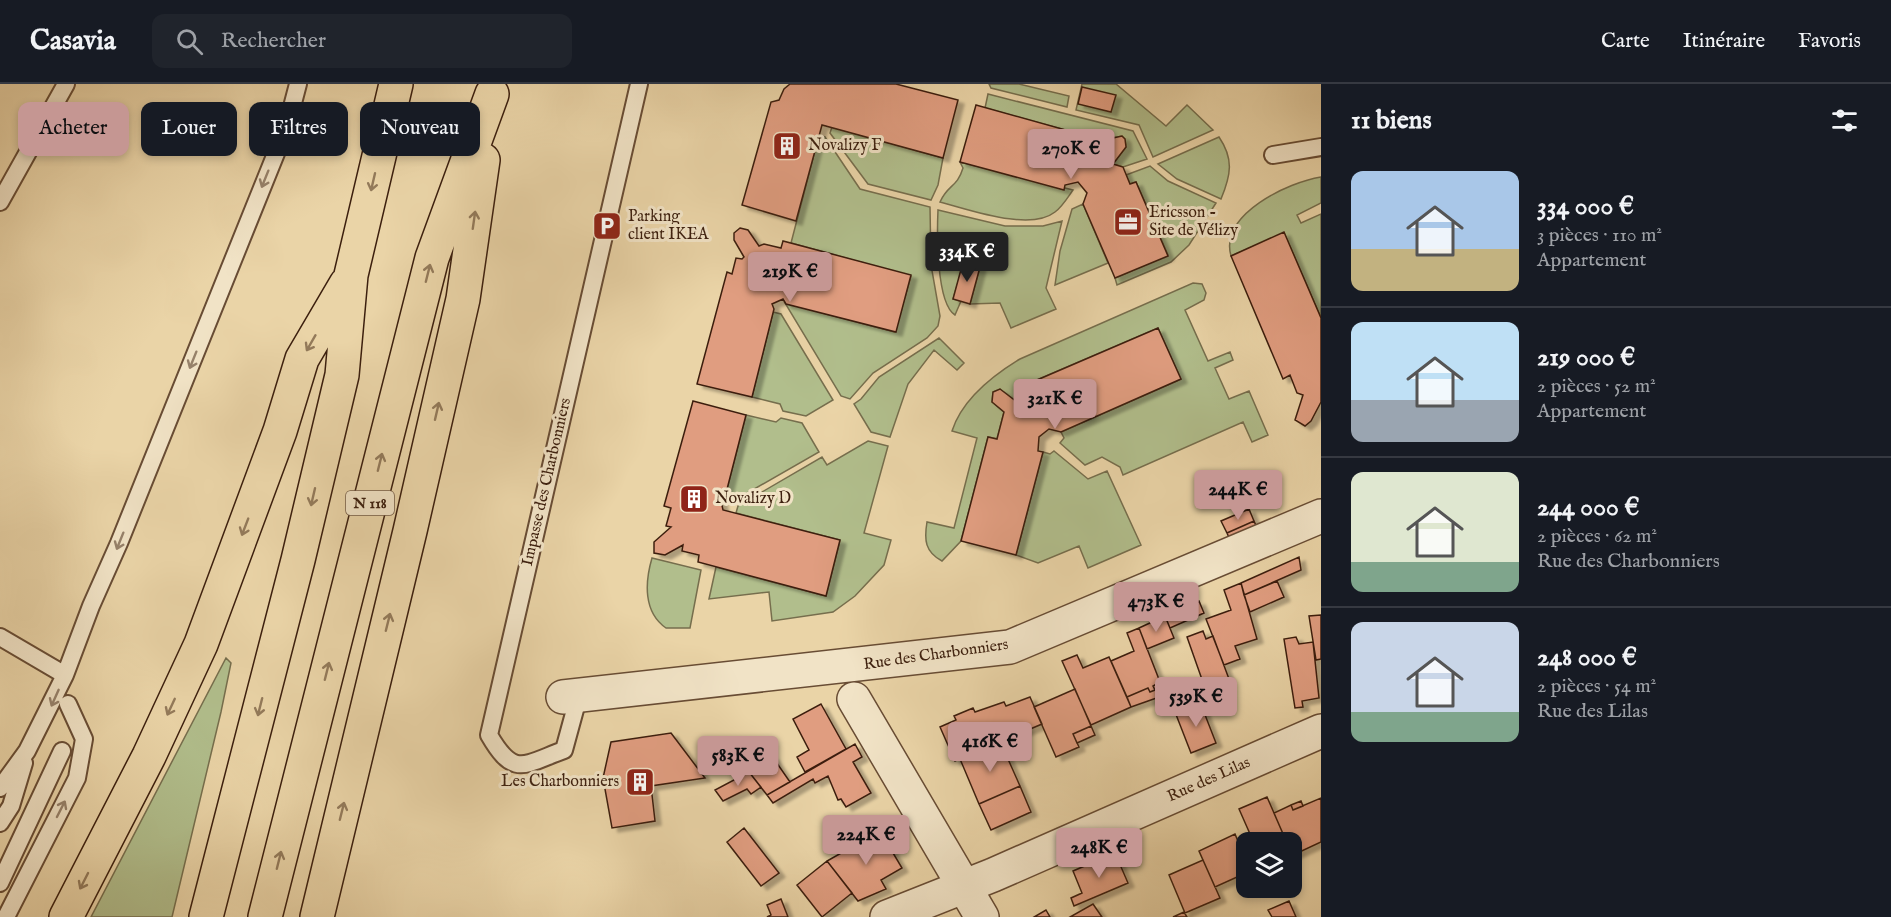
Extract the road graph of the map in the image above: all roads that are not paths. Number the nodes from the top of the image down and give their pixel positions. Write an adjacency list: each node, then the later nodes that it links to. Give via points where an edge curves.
1 (66, 84): 8 (lane)
2 (298, 84): 12 (lane, one-way to 12, via 287,126)
3 (396, 84): 9 (highway, one-way to 9)
4 (639, 84): 13 (lane, Impasse des Charbonniers, via 489,735 502,758 524,765 564,750)
5 (494, 89): 26 (highway, N 118, one-way to 5, via 432,258); 27 (highway, one-way to 5, via 463,299)
6 (1321, 147): 7 (lane)
7 (1273, 155)
8 (0, 202)
9 (351, 275): 24 (highway, one-way to 24, via 302,359 276,442 201,644 149,756); 25 (highway, one-way to 25, via 342,375)
10 (1321, 516): 13 (street, Rue des Charbonniers, via 1010,648)
11 (0, 637): 12 (lane)
12 (65, 675): 17 (lane, one-way to 17)
13 (571, 696)
14 (854, 699): 22 (street)
15 (68, 704): 23 (lane, one-way to 15, via 77,778 84,739)
16 (1321, 731): 22 (street, Rue des Lilas)
17 (27, 751): 19 (lane); 20 (lane, via 11,806)
18 (62, 751): 21 (lane)
19 (0, 788)
20 (0, 823)
21 (0, 882)
22 (965, 887): 28 (street, Rue des Lilas); 29 (street)
23 (6, 917)
24 (66, 917)
25 (206, 917)
26 (265, 917)
27 (316, 917)
28 (887, 917)
29 (982, 917)

